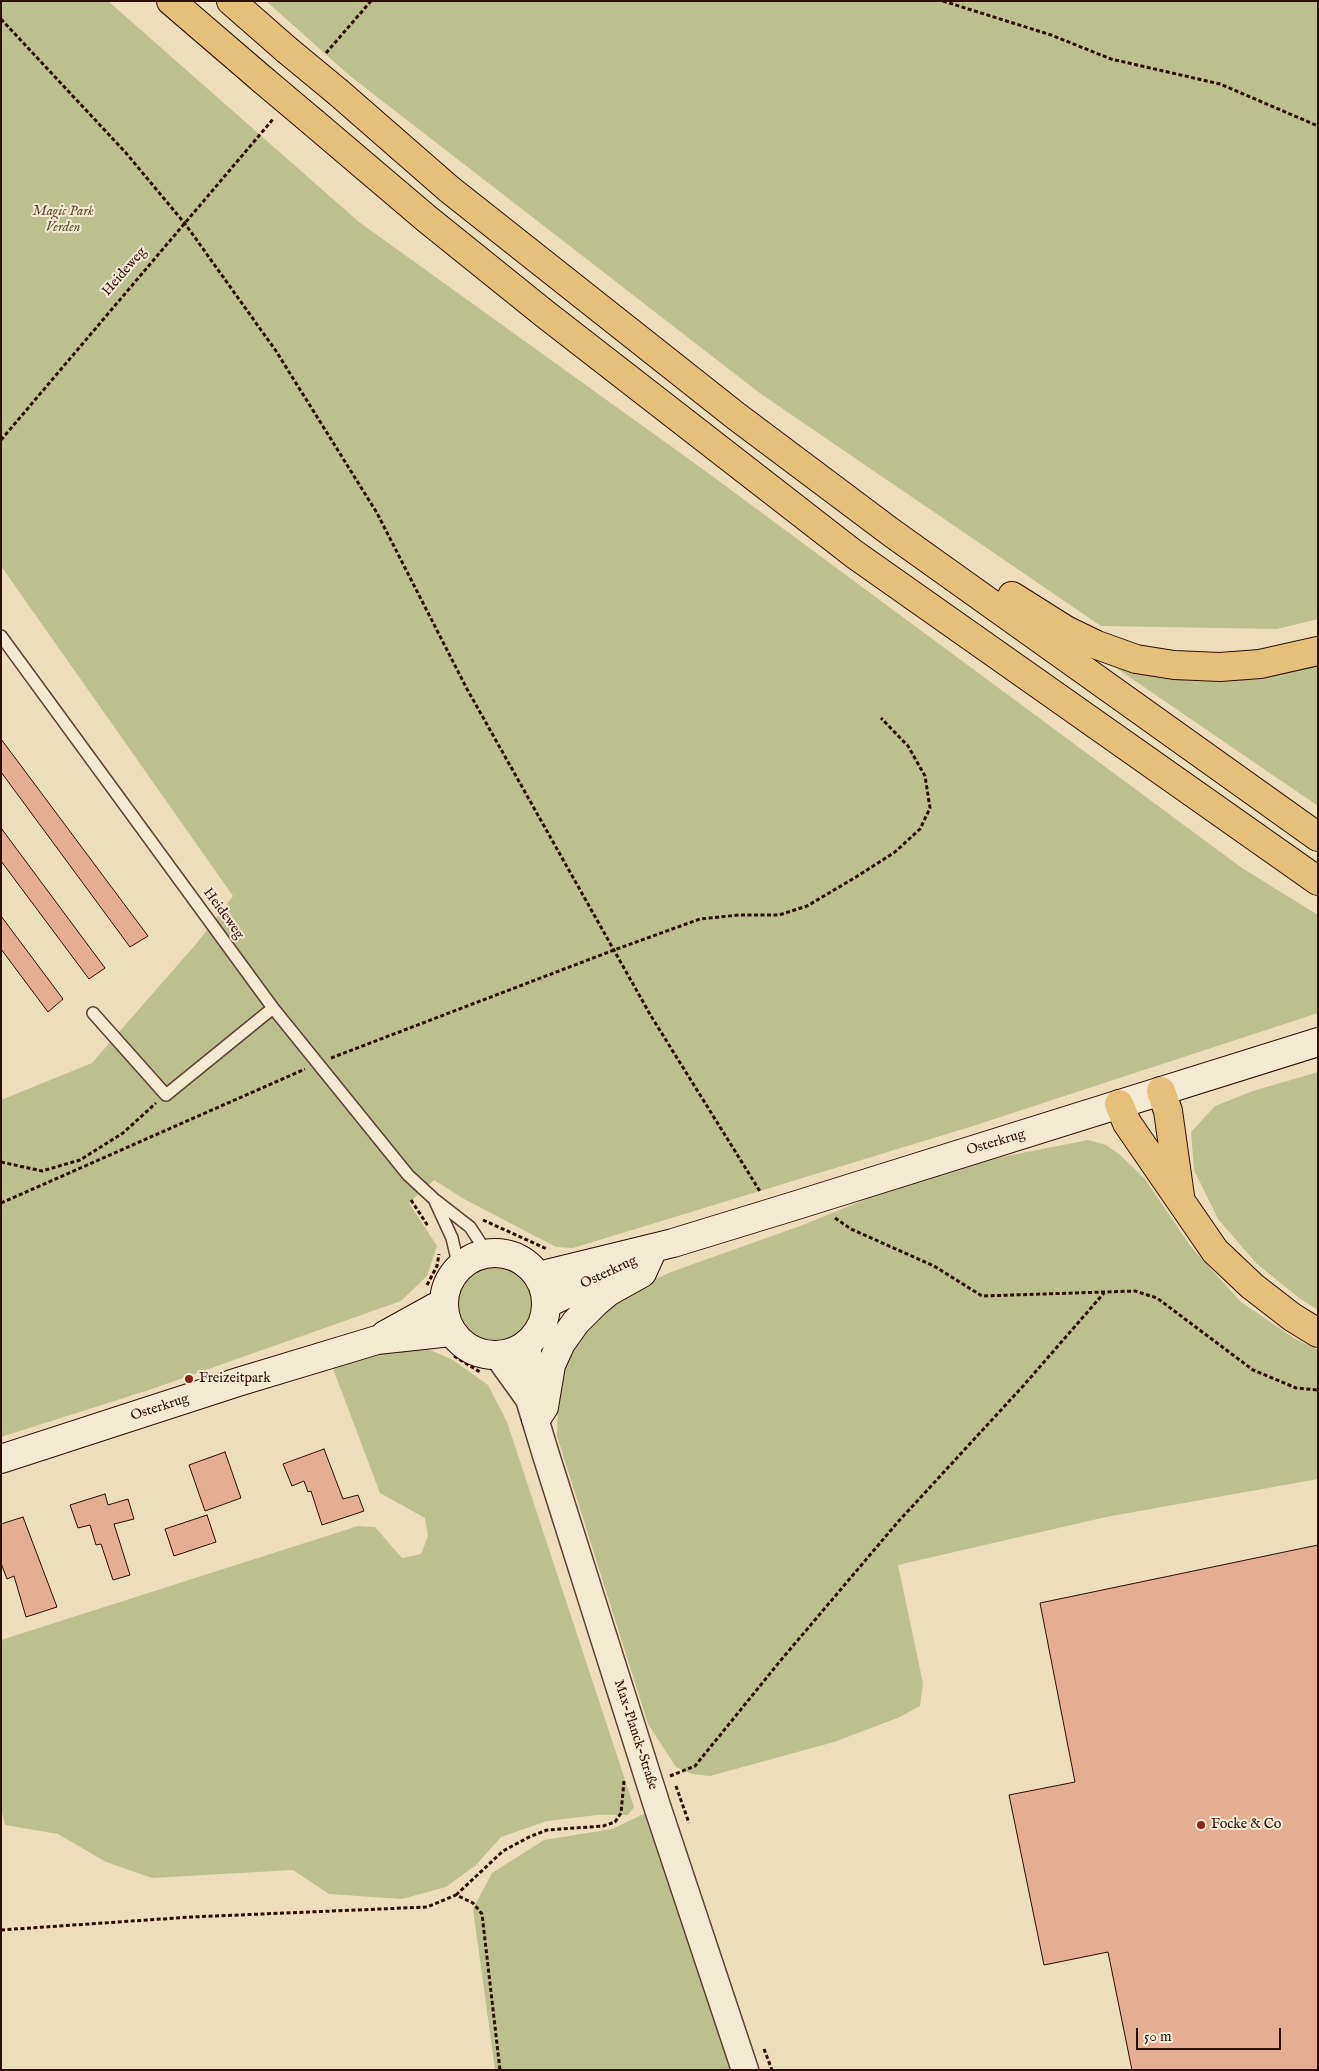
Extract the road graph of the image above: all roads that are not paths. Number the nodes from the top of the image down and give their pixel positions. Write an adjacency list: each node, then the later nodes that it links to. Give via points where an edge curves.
1 (172, 1): 7 (highway, bridge, via 428,219 839,542)
2 (230, 1): 3 (highway, bridge, via 449,189 705,392)
3 (909, 544): 5 (highway, via 943,549 1066,630 1136,658 1174,665 1220,667 1260,664); 6 (highway)
4 (1, 636): 8 (lane, Heideweg)
5 (1318, 651)
6 (1318, 837)
7 (1318, 881)
8 (273, 1008): 9 (lane, via 166,1095); 13 (lane, Heideweg, via 408,1176)
9 (93, 1012)
10 (1318, 1042): 11 (main road, Osterkrug)
11 (1160, 1091): 12 (main road, Osterkrug); 14 (highway, via 1168,1111)
12 (1119, 1104): 14 (highway, via 1127,1123); 15 (main road, Osterkrug)
13 (434, 1199): 16 (lane, Heideweg, via 470,1226); 17 (lane, Heideweg, via 452,1238)
14 (1180, 1200): 22 (highway, via 1228,1263 1252,1286)
15 (662, 1248): 18 (main road, Osterkrug); 20 (main road, Osterkrug); 26 (main road, via 642,1273 608,1292 576,1322 551,1365 544,1407)
16 (487, 1253): 17 (main road, via 468,1261); 18 (main road, via 507,1254 519,1259)
17 (449, 1260): 19 (main road, via 448,1282)
18 (538, 1276): 20 (main road)
19 (434, 1297): 21 (main road); 23 (main road, Osterkrug)
20 (546, 1304): 24 (main road, via 538,1333)
21 (451, 1332): 23 (main road, Osterkrug); 25 (main road, via 473,1351)
22 (1318, 1333)
23 (376, 1340): 27 (main road, Osterkrug)
24 (528, 1344): 25 (main road, via 516,1352); 26 (street, Max-Planck-Straße)
25 (498, 1356): 26 (street, Max-Planck-Straße)
26 (533, 1409): 28 (street, Max-Planck-Straße, via 658,1809)
27 (1, 1459)
28 (745, 2070)

